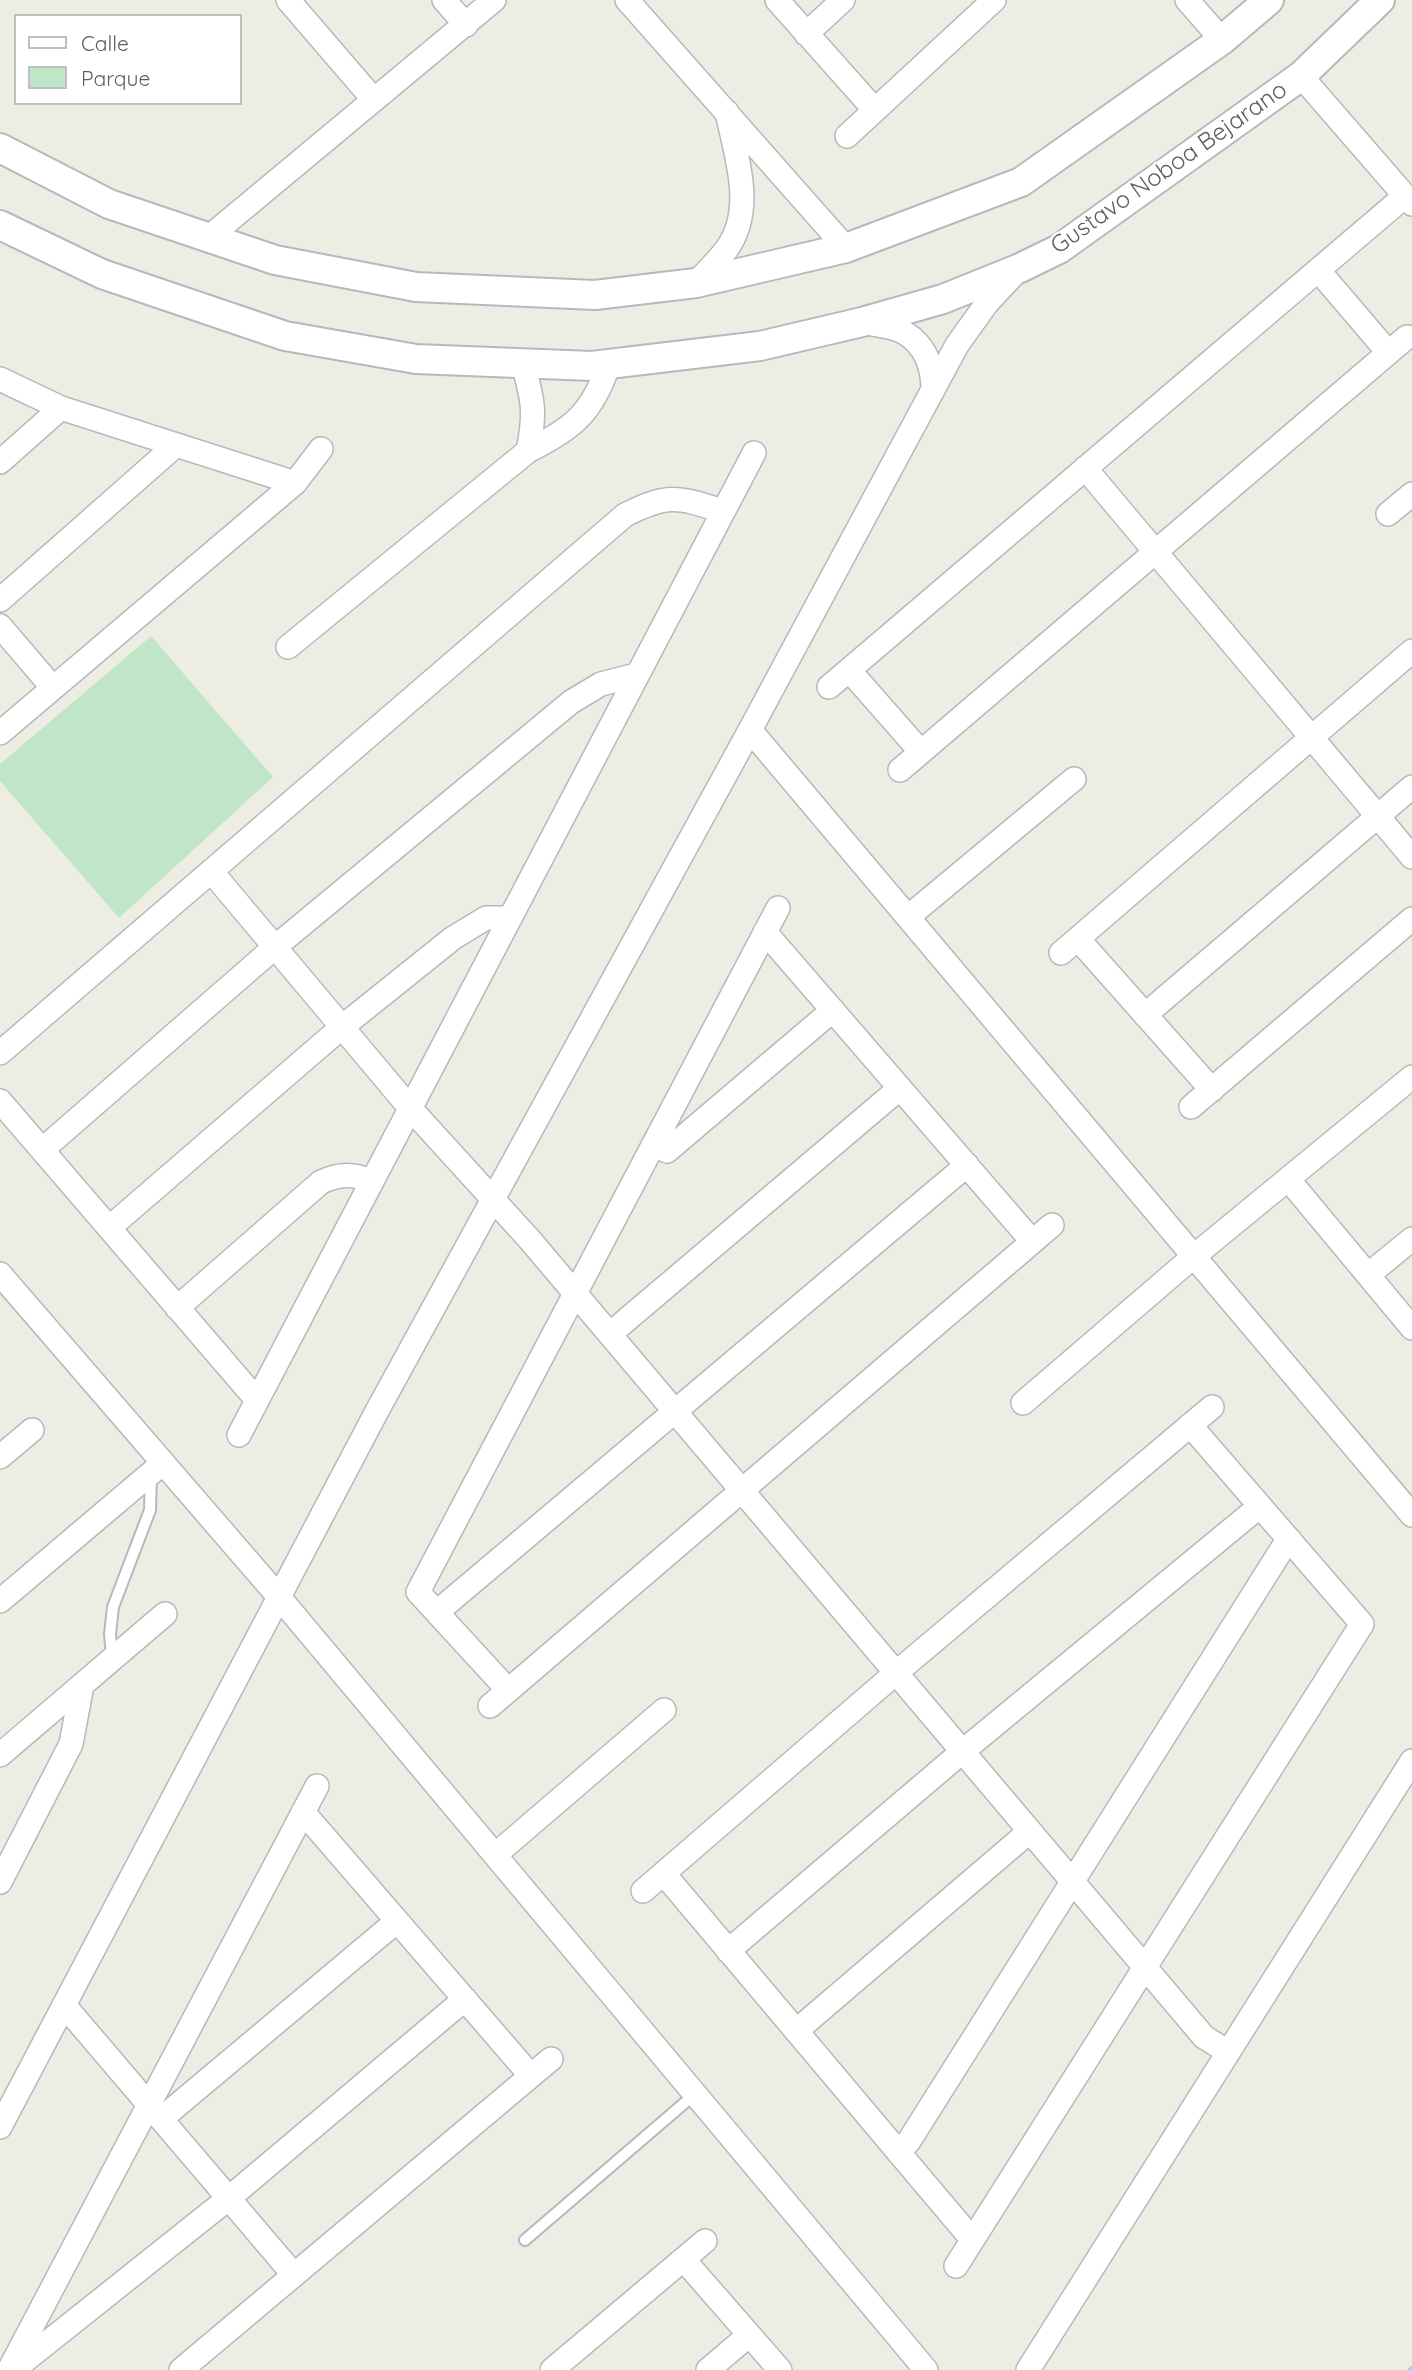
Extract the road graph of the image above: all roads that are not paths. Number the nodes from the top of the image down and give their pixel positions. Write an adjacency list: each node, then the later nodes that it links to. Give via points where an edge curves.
1 (288, 0): 15 (street)
2 (444, 0): 11 (street)
3 (494, 0): 11 (street)
4 (627, 0): 17 (street)
5 (777, 0): 12 (street)
6 (843, 0): 12 (street)
7 (994, 0): 16 (street)
8 (1187, 0): 13 (street)
9 (1269, 0): 13 (street)
10 (1380, 0): 14 (street, Gustavo Noboa Bejarano)
11 (466, 25): 15 (street)
12 (806, 34): 16 (street)
13 (1222, 40): 23 (street, via 1021,182)
14 (1301, 76): 20 (street); 24 (street, Gustavo Noboa Bejarano, via 1059,249)
15 (374, 100): 22 (street)
16 (874, 109): 18 (street)
17 (727, 111): 23 (street); 26 (street, via 743,192 739,224 727,249)
18 (847, 136)
19 (0, 148): 22 (street, via 109,204)
20 (1408, 200): 25 (street)
21 (0, 225): 30 (street, Gustavo Noboa Bejarano, via 102,274 285,336 416,359)
22 (208, 238): 26 (street, via 275,260 416,287 595,295)
23 (846, 248): 26 (street)
24 (1020, 268): 27 (street, Gustavo Noboa Bejarano, via 943,299); 33 (street, via 957,345)
25 (1318, 270): 29 (street); 40 (street)
26 (696, 283)
27 (862, 322): 31 (street, Gustavo Noboa Bejarano, via 760,346); 33 (street, via 904,331 923,350 933,370)
28 (1407, 337): 29 (street)
29 (1388, 352): 45 (street)
30 (523, 363): 31 (street, Gustavo Noboa Bejarano); 37 (street, via 533,402)
31 (609, 364): 37 (street, via 589,408 552,439)
32 (0, 379): 34 (street)
33 (933, 390): 54 (street)
34 (61, 408): 35 (street); 39 (street)
35 (176, 445): 41 (street); 46 (street)
36 (321, 449): 41 (street)
37 (528, 451): 48 (street)
38 (754, 453): 43 (street)
39 (0, 462)
40 (1086, 468): 45 (street); 50 (street)
41 (295, 483): 53 (street)
42 (1412, 494): 44 (street)
43 (722, 511): 51 (street); 63 (street, via 675,499 654,500 625,515)
44 (1388, 514)
45 (1156, 551): 56 (street); 57 (street)
46 (0, 600)
47 (0, 626): 53 (street)
48 (288, 647)
49 (1412, 652): 56 (street)
50 (849, 670): 52 (street); 57 (street)
51 (636, 675): 66 (street); 69 (street, via 601,684 571,702)
52 (829, 687)
53 (53, 688): 55 (street)
54 (750, 730): 65 (street); 85 (street)
55 (0, 733)
56 (1311, 738): 61 (street); 71 (street, via 1069,946)
57 (921, 752): 58 (street)
58 (900, 770)
59 (1074, 779): 65 (street)
60 (1412, 787): 61 (street)
61 (1378, 816): 62 (street); 71 (street)
62 (1412, 857)
63 (211, 871): 69 (street); 73 (street)
64 (778, 908): 68 (street)
65 (908, 917): 90 (street)
66 (509, 918): 72 (street, via 486,918 453,938); 79 (street)
67 (1412, 919): 76 (street)
68 (765, 932): 70 (street); 80 (street)
69 (275, 947): 72 (street); 81 (street)
70 (833, 1010): 75 (street); 80 (street, via 667,1151)
71 (1145, 1015): 76 (street)
72 (342, 1027): 79 (street); 87 (street)
73 (0, 1053)
74 (1412, 1077): 83 (street)
75 (900, 1088): 82 (street); 96 (street)
76 (1212, 1090): 78 (street)
77 (0, 1101): 81 (street)
78 (1191, 1107)
79 (410, 1108): 84 (street); 85 (street)
80 (654, 1145): 93 (street)
81 (42, 1150): 87 (street)
82 (967, 1165): 89 (street); 100 (street)
83 (1288, 1179): 90 (street); 92 (street)
84 (371, 1181): 94 (street, via 343,1175 321,1182); 97 (street)
85 (492, 1200): 93 (street); 110 (street)
86 (1052, 1225): 89 (street)
87 (109, 1228): 94 (street)
88 (1412, 1239): 92 (street)
89 (1032, 1241): 106 (street)
90 (1193, 1257): 98 (street); 108 (street)
91 (0, 1275): 105 (street)
92 (1368, 1275): 95 (street)
93 (576, 1294): 96 (street); 112 (street, via 418,1592)
94 (177, 1308): 97 (street)
95 (1412, 1328)
96 (610, 1334): 100 (street)
97 (257, 1400): 103 (street)
98 (1023, 1403)
99 (1212, 1407): 101 (street)
100 (675, 1411): 106 (street); 112 (street)
101 (1190, 1425): 107 (street); 115 (street)
102 (32, 1430): 104 (street)
103 (239, 1435)
104 (0, 1457)
105 (157, 1468): 110 (street); 111 (street); 114 (lane, via 150,1510 113,1607)
106 (742, 1490): 115 (street); 117 (street)
107 (1260, 1506): 109 (street); 120 (street)
108 (1412, 1514)
109 (1290, 1540): 129 (street); 133 (street, via 1362,1624)
110 (279, 1597): 126 (street); 135 (street)
111 (0, 1601)
112 (437, 1612): 117 (street)
113 (165, 1614): 114 (street)
114 (112, 1659): 116 (street)
115 (897, 1672): 120 (street); 127 (street)
116 (82, 1685): 121 (street); 128 (street, via 71,1744)
117 (508, 1690): 118 (street)
118 (490, 1706)
119 (664, 1710): 126 (street)
120 (963, 1751): 125 (street); 132 (street)
121 (0, 1755)
122 (1412, 1761): 137 (street)
123 (317, 1786): 124 (street)
124 (303, 1812): 131 (street); 141 (street)
125 (1030, 1830): 129 (street); 136 (street)
126 (495, 1855): 140 (street)
127 (664, 1874): 130 (street); 132 (street)
128 (0, 1882)
129 (1073, 1882): 133 (street); 143 (street, via 909,2141)
130 (643, 1891)
131 (397, 1921): 134 (street); 141 (street)
132 (728, 1951): 136 (street)
133 (1146, 1968): 137 (street, via 1204,2037); 145 (street)
134 (464, 1999): 139 (street); 144 (street)
135 (64, 2006): 141 (street); 142 (street)
136 (796, 2031): 143 (street)
137 (1228, 2052): 158 (street)
138 (551, 2059): 139 (street)
139 (531, 2076): 150 (street)
140 (695, 2094): 146 (lane); 157 (street)
141 (155, 2112): 144 (street); 153 (street)
142 (0, 2127)
143 (898, 2151): 145 (street)
144 (229, 2199): 150 (street); 153 (street)
145 (974, 2237): 149 (street)
146 (525, 2240)
147 (705, 2241): 148 (street)
148 (684, 2260): 151 (street); 155 (street)
149 (956, 2266)
150 (295, 2275): 154 (street)
151 (749, 2335): 152 (street); 156 (street)
152 (771, 2366)
153 (11, 2370)
154 (181, 2370)
155 (552, 2370)
156 (708, 2370)
157 (926, 2370)
158 (1028, 2370)

